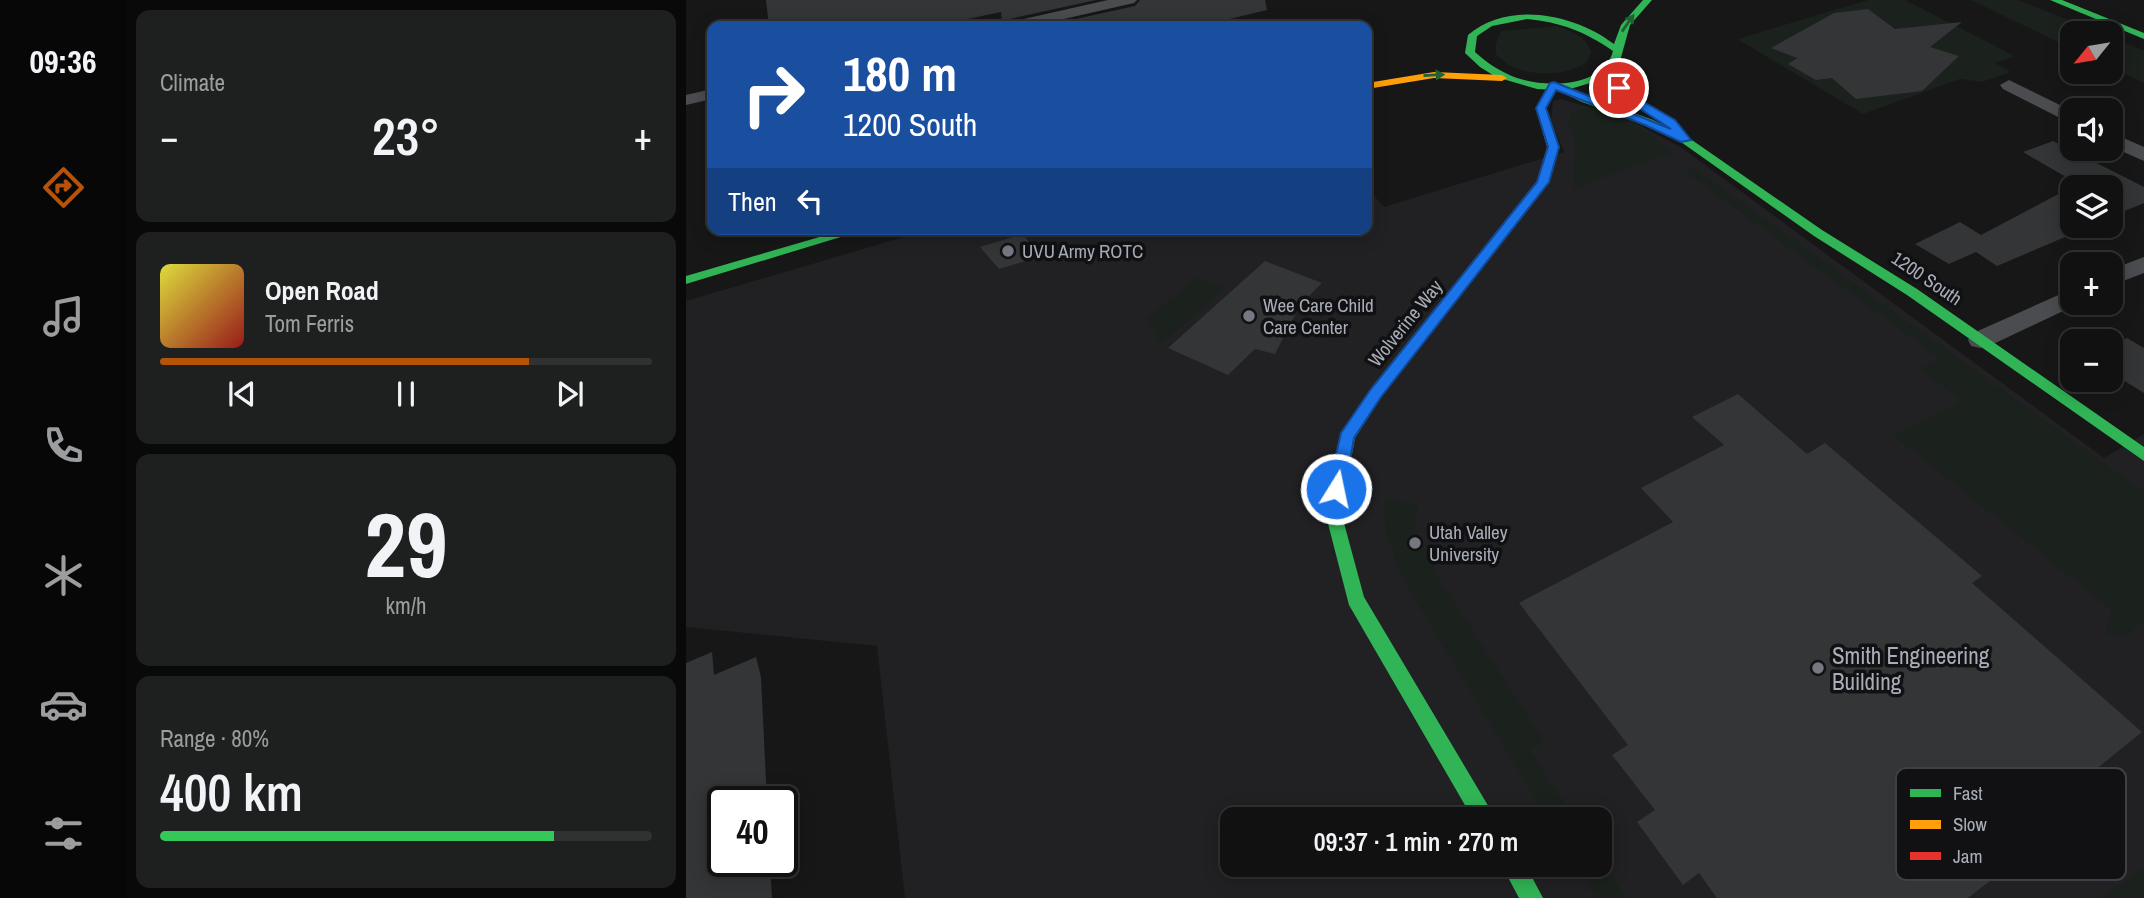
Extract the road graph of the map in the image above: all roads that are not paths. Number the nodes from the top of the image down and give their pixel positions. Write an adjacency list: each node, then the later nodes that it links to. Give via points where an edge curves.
1 (1129, 0): 8 (street)
2 (1648, 0): 12 (street, one-way to 2, via 1625,24)
3 (2054, 0): 10 (street)
4 (1514, 2): 7 (street)
5 (1486, 7): 9 (street)
6 (1589, 13): 7 (street)
7 (1549, 15): 9 (street, via 1506,18); 12 (street, via 1589,29)
8 (1034, 21)
9 (1476, 32): 11 (street); 16 (street, via 1470,53)
10 (2144, 36)
11 (1452, 48)
12 (1617, 50): 17 (street, via 1614,75)
13 (1433, 58): 14 (street)
14 (1372, 77)
15 (1372, 85): 16 (street, one-way to 16, via 1434,75)
16 (1503, 85): 17 (street)
17 (1554, 85): 24 (street, 1200 South); 27 (street, Wolverine Way, via 1541,108 1553,147)
18 (2009, 85): 22 (street)
19 (707, 95): 21 (street)
20 (1628, 97): 24 (street, 1200 South, via 1671,122)
21 (686, 100)
22 (2060, 112)
23 (1531, 129): 27 (street)
24 (1685, 140): 33 (street, 1200 South)
25 (2123, 144): 26 (street)
26 (2144, 155)
27 (1547, 167): 35 (street, Wolverine Way, via 1536,194 1376,393 1347,437 1334,512 1355,599)
28 (840, 235): 31 (street)
29 (2144, 264): 30 (street)
30 (2123, 273)
31 (686, 280)
32 (2060, 303): 33 (street)
33 (1980, 340): 34 (street, 1200 South)
34 (2144, 455)
35 (1479, 807)
36 (1520, 877): 37 (street)
37 (1532, 898)

